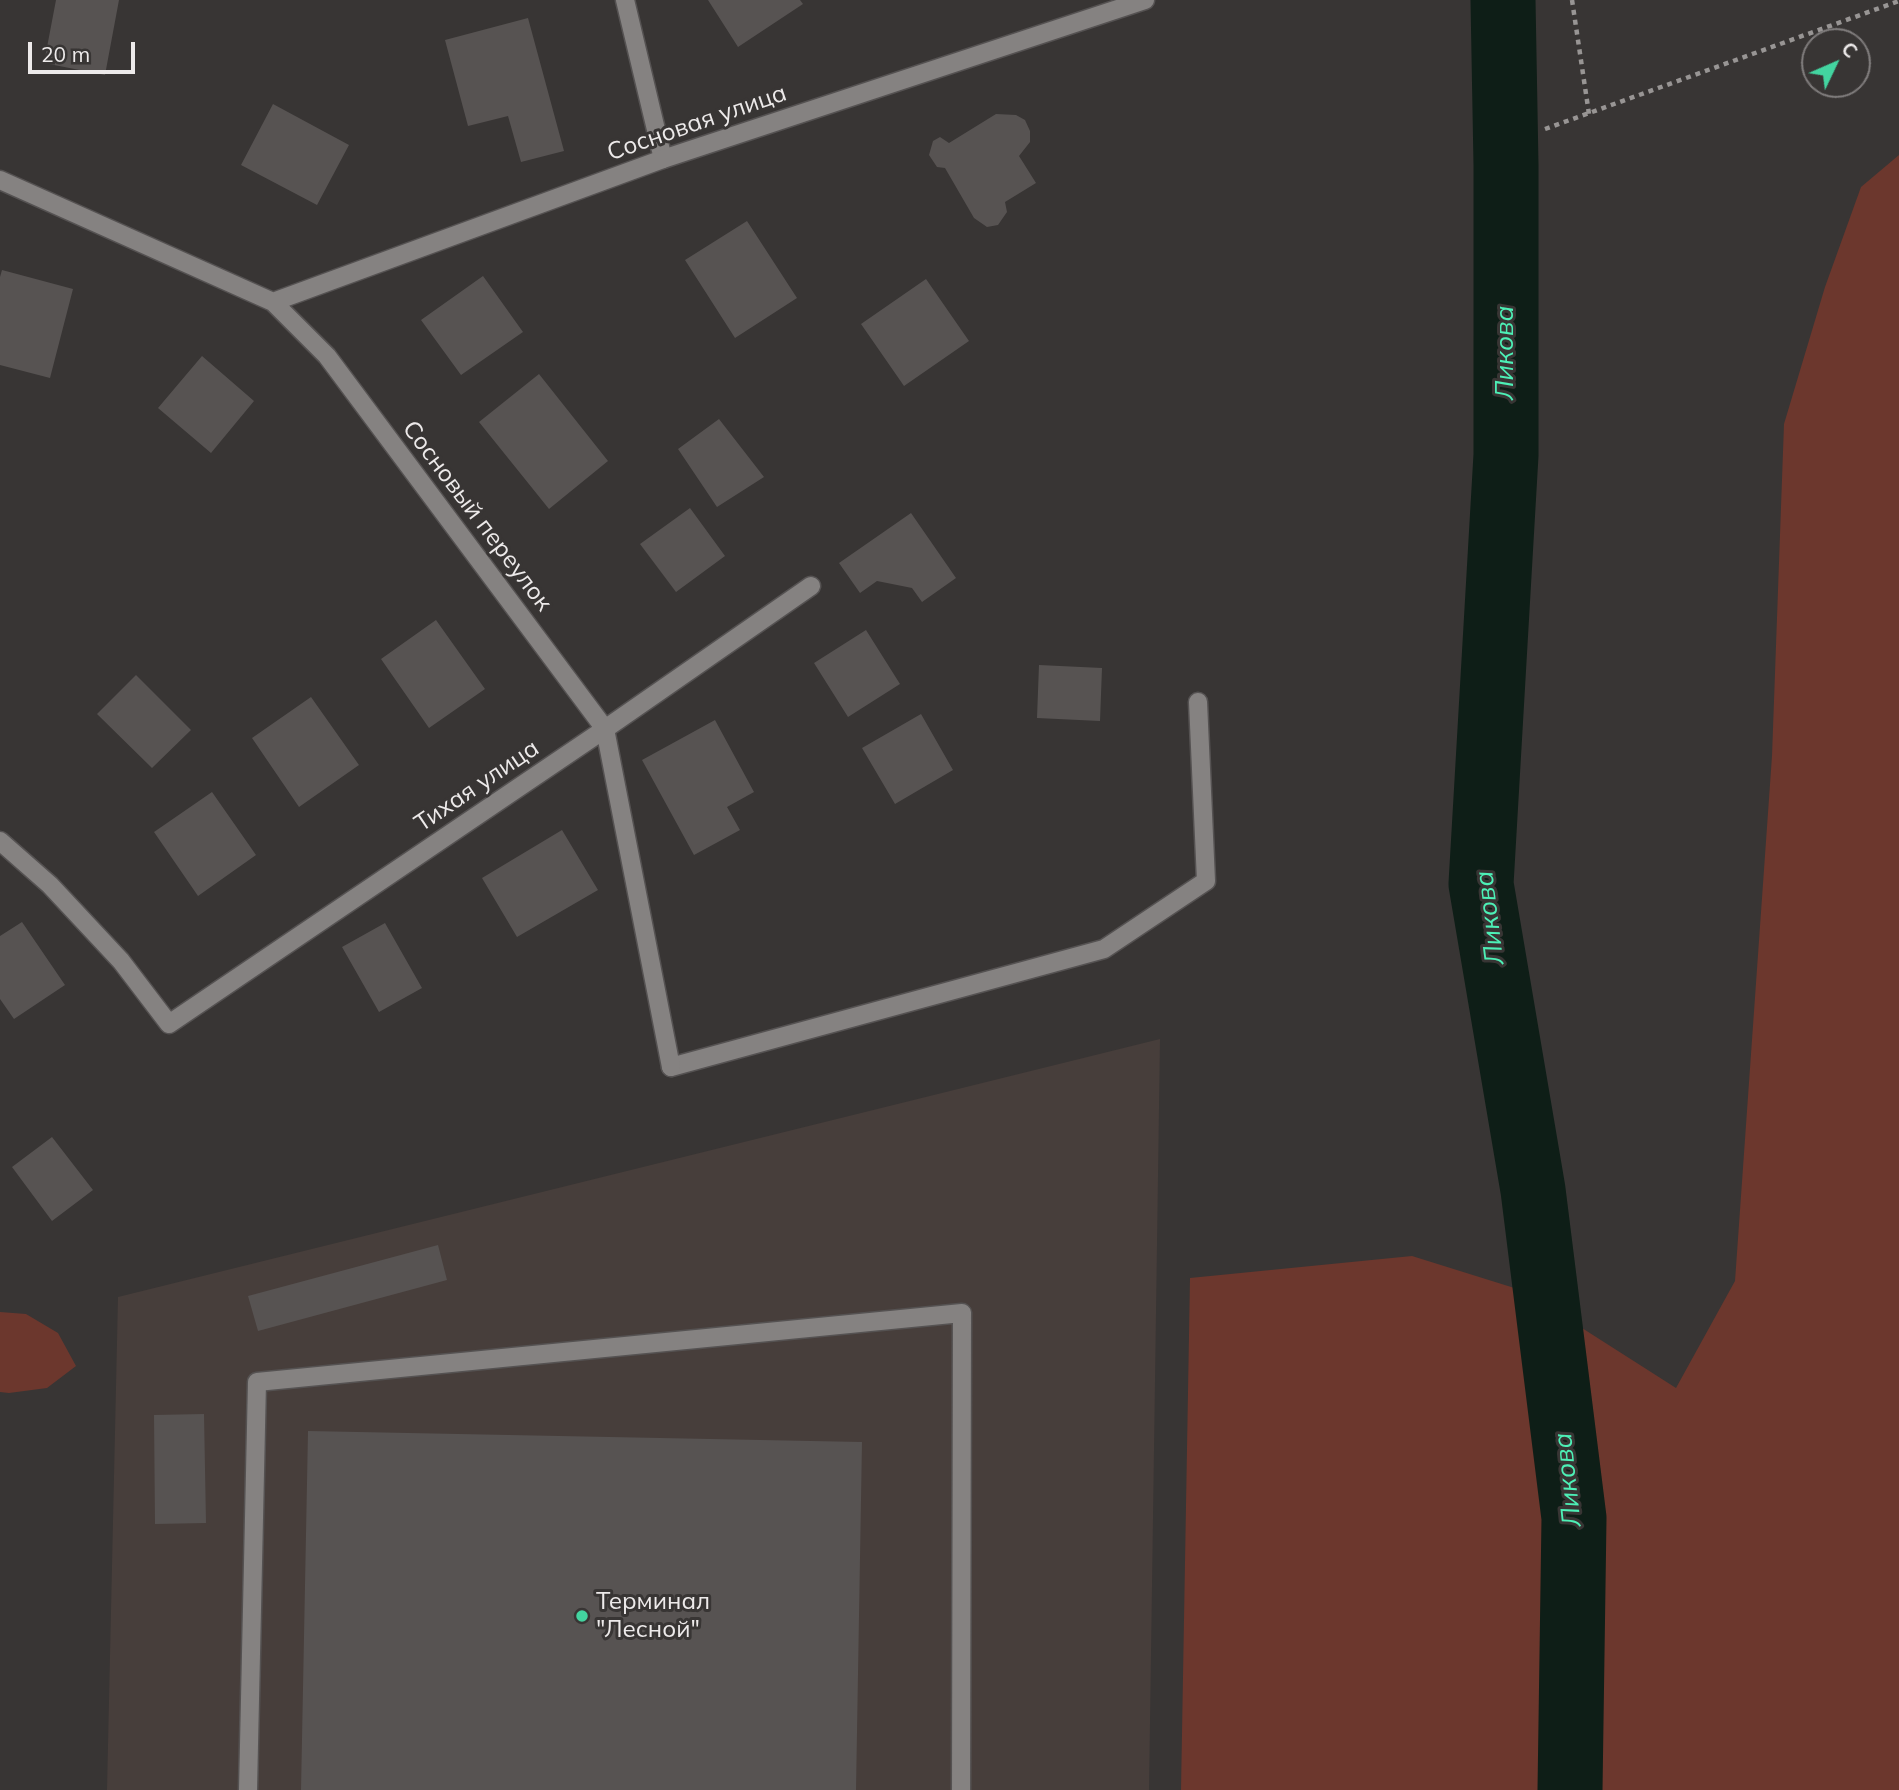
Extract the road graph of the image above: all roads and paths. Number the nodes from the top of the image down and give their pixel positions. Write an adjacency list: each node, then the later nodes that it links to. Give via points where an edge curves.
1 (625, 0): 7 (street)
2 (1142, 0): 7 (street, Сосновая улица)
3 (1572, 0): 5 (path)
4 (1899, 1): 5 (path)
5 (1588, 114): 6 (path)
6 (1545, 129)
7 (663, 159): 9 (street, Сосновая улица)
8 (0, 180): 9 (street, Сосновый переулок)
9 (273, 302): 12 (street, Сосновый переулок, via 327,356)
10 (811, 586): 12 (street, Тихая улица)
11 (1198, 702): 12 (street, Сосновый переулок, via 1206,881 1104,949 671,1068)
12 (605, 729): 13 (street, Тихая улица, via 169,1024 121,961 50,885)
13 (0, 841)
14 (248, 1790): 15 (street, via 257,1382 962,1313)
15 (961, 1790)

